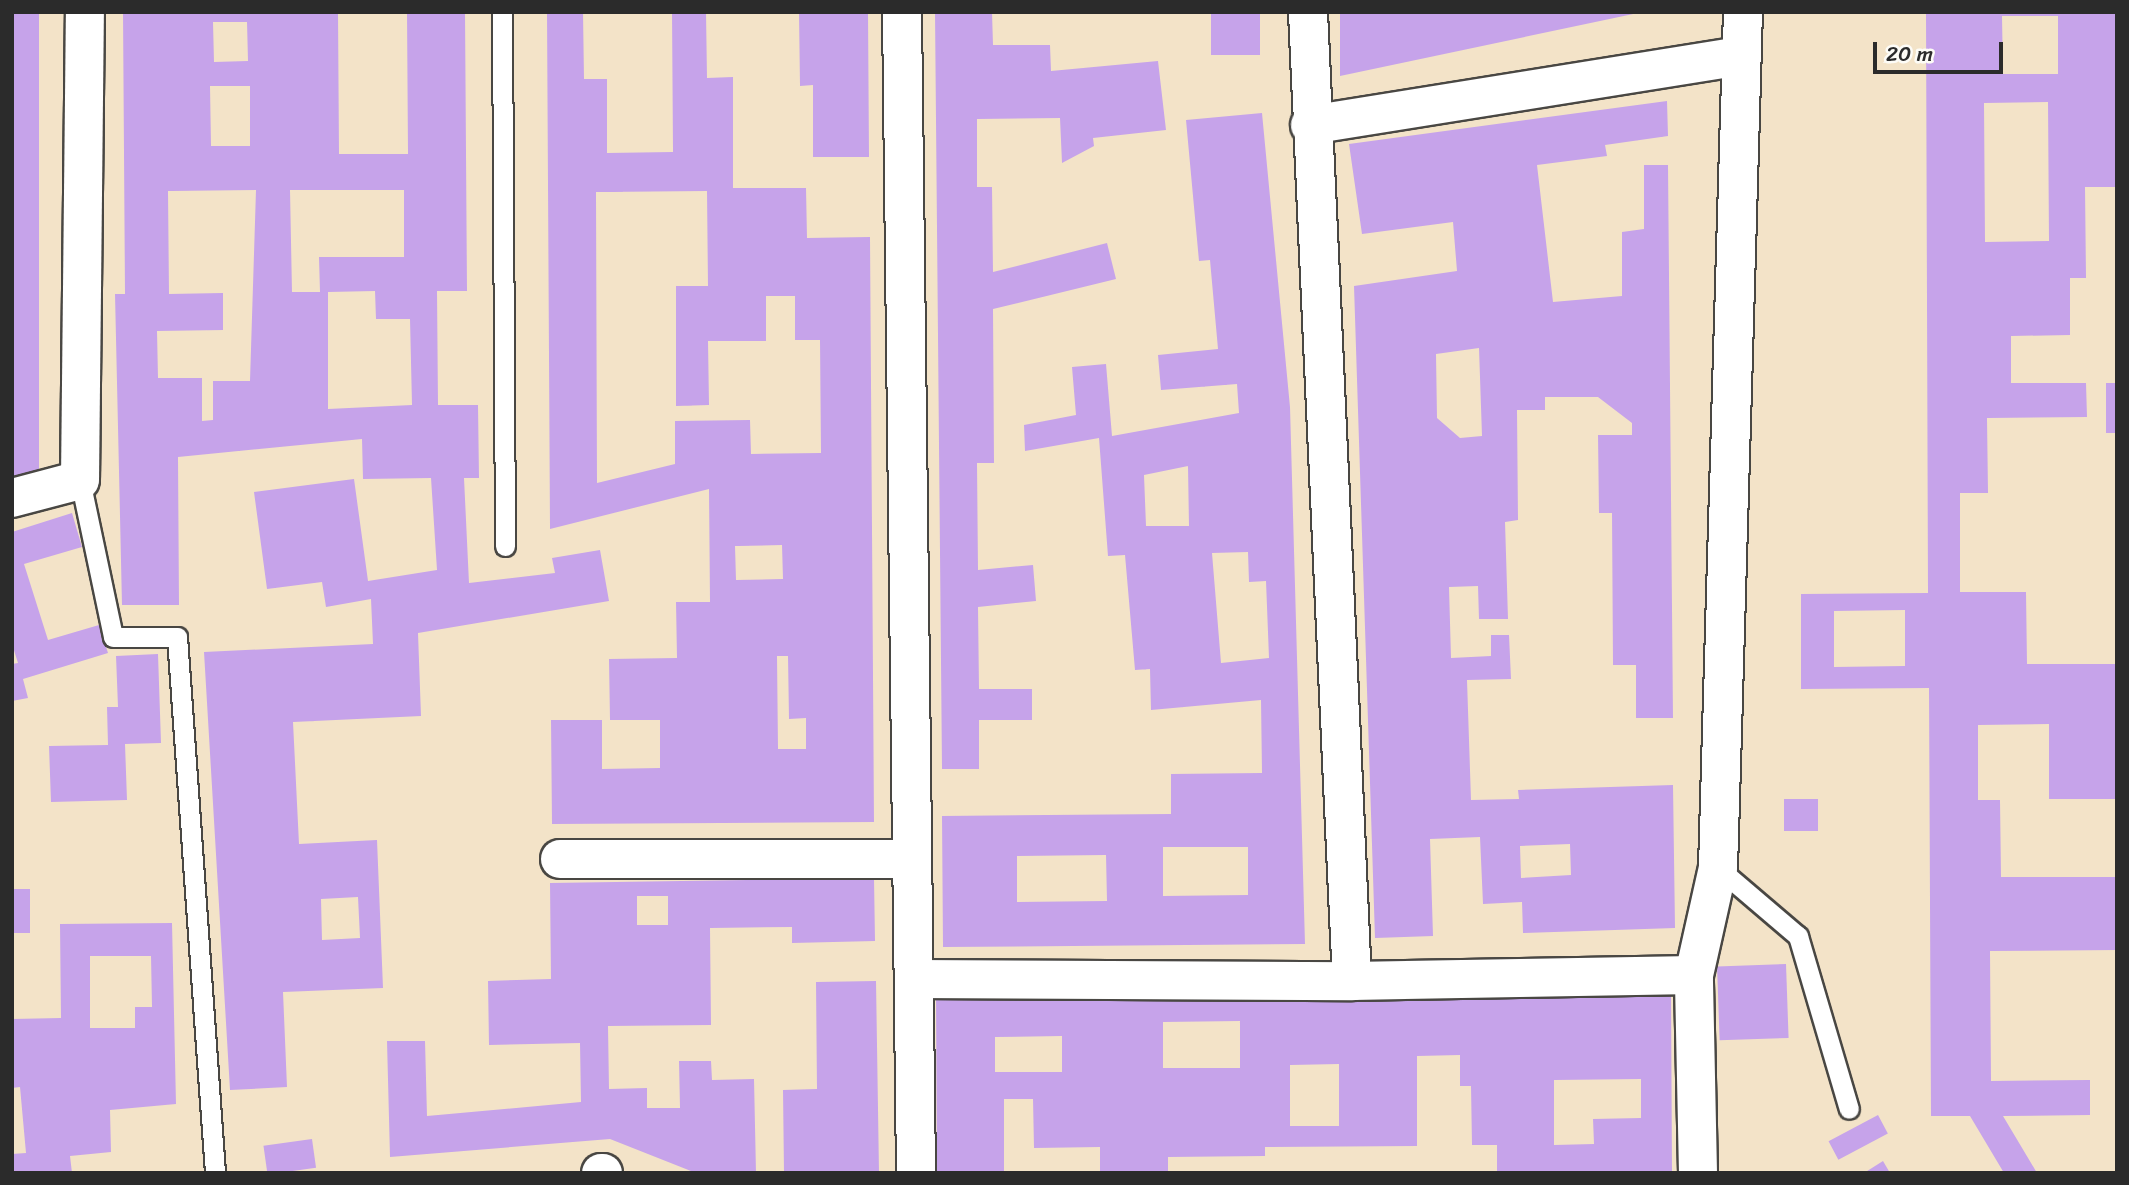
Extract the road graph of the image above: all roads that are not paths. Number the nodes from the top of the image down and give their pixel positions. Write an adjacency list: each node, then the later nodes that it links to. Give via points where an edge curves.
1 (85, 12): 8 (street)
2 (502, 12): 10 (lane)
3 (902, 12): 12 (street)
4 (1308, 12): 7 (street)
5 (1743, 12): 6 (street)
6 (1742, 56): 7 (street); 13 (street)
7 (1310, 125): 16 (street)
8 (80, 480): 9 (street); 18 (lane, via 113,637 177,637)
9 (12, 498)
10 (505, 546)
11 (560, 859): 12 (street)
12 (912, 859): 15 (street)
13 (1718, 867): 14 (street); 17 (lane, via 1798,936)
14 (1694, 975): 16 (street); 20 (street)
15 (914, 979): 16 (street); 19 (street)
16 (1352, 981)
17 (1849, 1109)
18 (215, 1173)
19 (916, 1173)
20 (1698, 1173)

